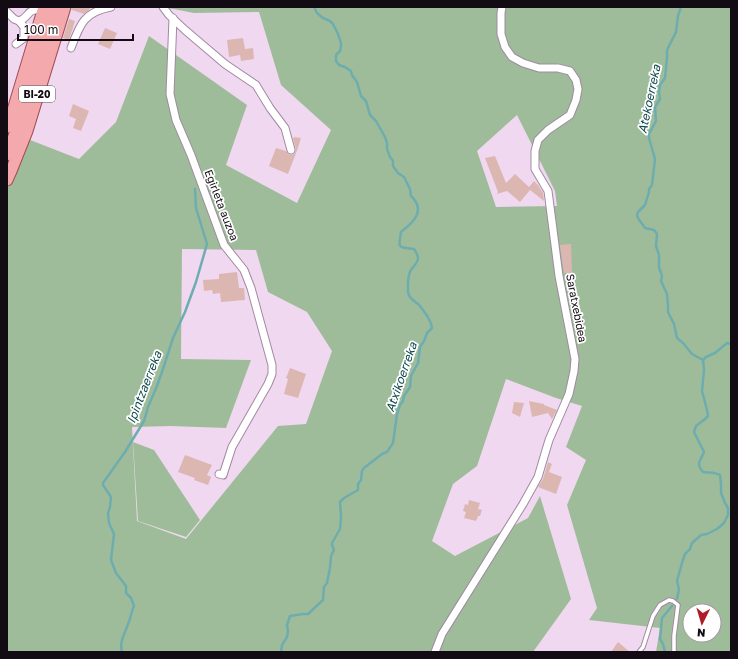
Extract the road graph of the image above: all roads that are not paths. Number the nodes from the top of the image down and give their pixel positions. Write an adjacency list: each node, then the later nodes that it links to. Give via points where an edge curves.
1 (55, 7): 14 (main road, BI-20)
2 (64, 7): 15 (main road, BI-20, via 26,131)
3 (111, 7): 11 (street, via 94,11 88,16 82,23)
4 (163, 7): 8 (street)
5 (502, 7): 17 (street, Saratxebidea, via 501,34 505,47 512,57 539,68 570,71 578,88 570,115 538,140 535,151 535,169 548,191 559,276 576,359 569,394 549,440 538,477 442,634)
6 (43, 8): 9 (street, via 33,10 24,20); 12 (main road)
7 (7, 12): 9 (street)
8 (172, 18): 13 (street, via 225,64 256,85 285,128); 16 (street, Egirleta auzoa, via 170,94 176,120 224,245 244,270 272,365 268,384 232,447 223,475)
9 (19, 21): 10 (street, via 24,27 24,38)
10 (19, 46)
11 (71, 48)
12 (7, 127)
13 (291, 150)
14 (7, 155)
15 (7, 180)
16 (219, 474)
17 (435, 652)
18 (639, 652): 19 (lane, via 653,616 660,605 669,600 678,606)
19 (674, 652)

